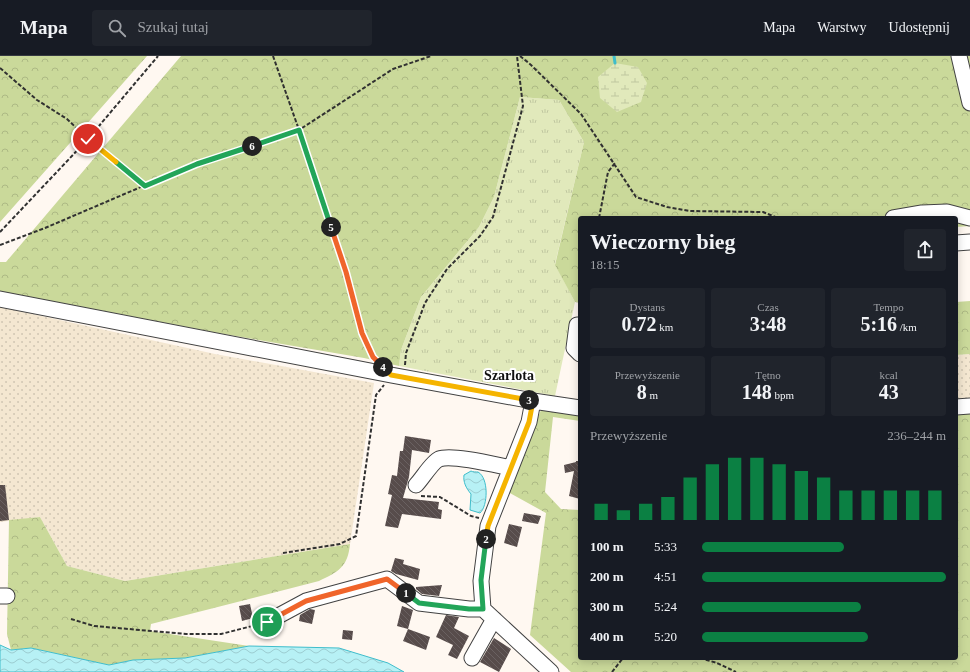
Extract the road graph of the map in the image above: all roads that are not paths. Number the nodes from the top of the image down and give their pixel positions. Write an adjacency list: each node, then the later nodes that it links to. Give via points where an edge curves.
1 (959, 56): 2 (street)
2 (970, 103)
3 (905, 216): 4 (street, via 947,212)
4 (970, 218)
5 (970, 242): 6 (street)
6 (958, 243)
7 (0, 299): 10 (street)
8 (577, 325): 9 (street, via 574,348)
9 (578, 352)
10 (533, 401): 13 (street); 14 (street, via 529,422)
11 (970, 406): 12 (street)
12 (958, 407)
13 (578, 408)
14 (511, 468): 15 (street, via 444,458 438,460); 16 (street, via 488,526 481,580)
15 (417, 490)
16 (488, 614): 17 (street, via 419,603 387,579 306,601); 18 (street); 19 (street)
17 (267, 622)
18 (472, 658)
19 (551, 672)

